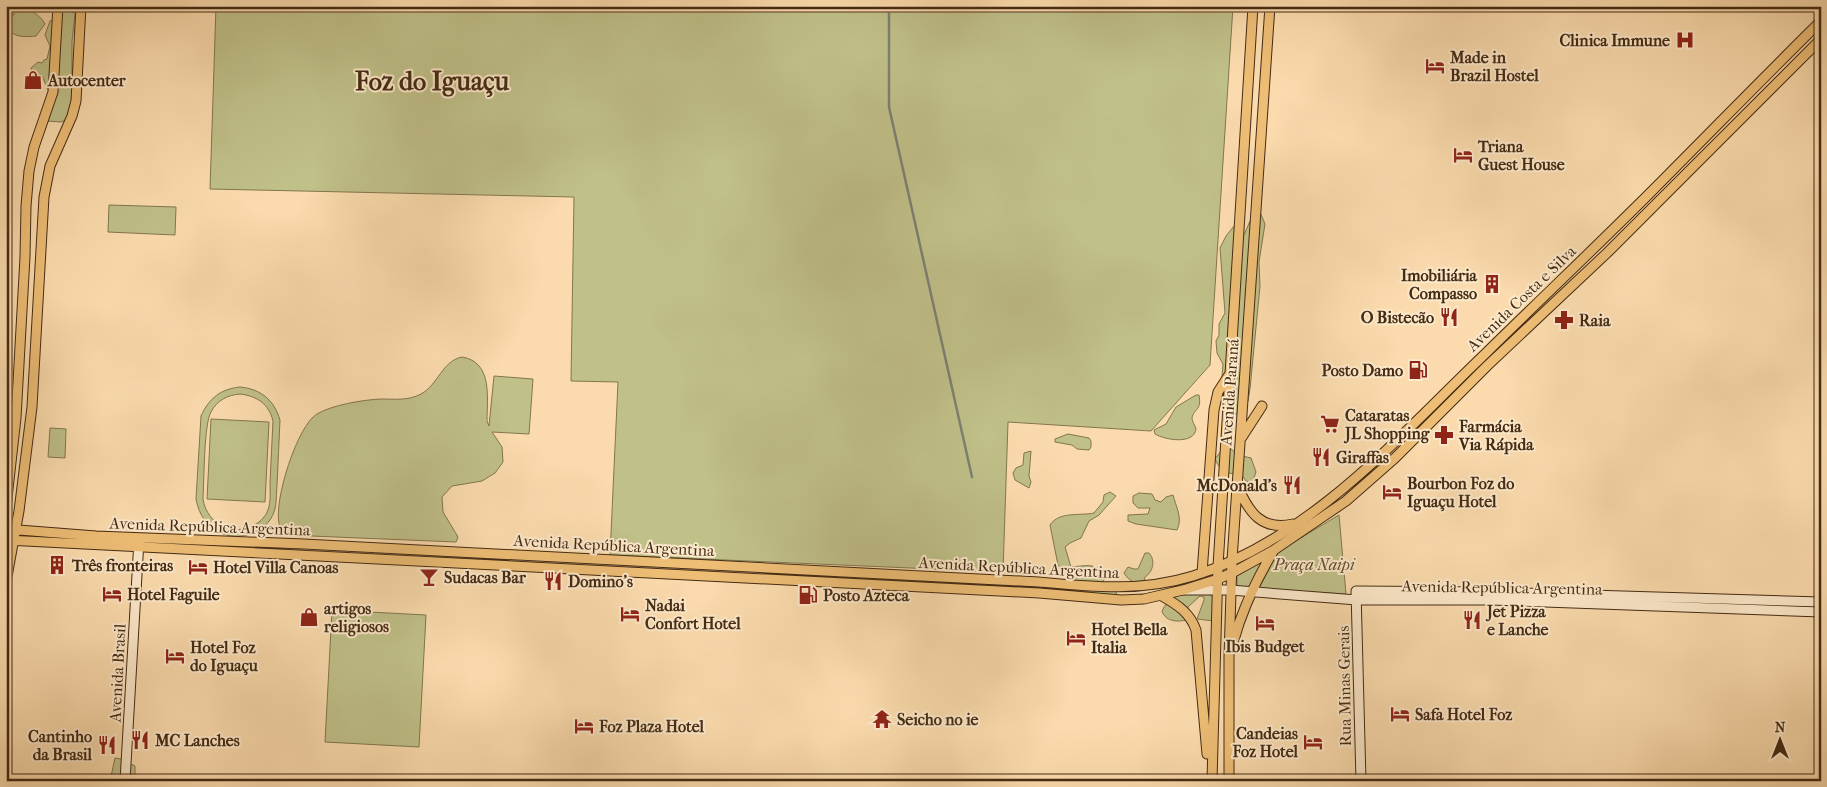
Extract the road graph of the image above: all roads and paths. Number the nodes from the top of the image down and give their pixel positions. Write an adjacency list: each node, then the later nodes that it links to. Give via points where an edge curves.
1 (58, 6): 12 (main road, via 53,92 29,171 16,418)
2 (69, 6): 5 (main road)
3 (1253, 6): 8 (main road, Avenida Paraná)
4 (1270, 6): 10 (main road, Avenida Paraná)
5 (81, 8): 15 (main road, via 76,100 50,166 45,191 32,407)
6 (1821, 21): 13 (main road, Avenida Costa e Silva, via 1652,192 1386,451)
7 (1821, 39): 19 (main road, Avenida Costa e Silva, via 1396,458 1346,502)
8 (1229, 375): 21 (main road, Avenida Paraná); 22 (main road, via 1218,392 1214,410)
9 (1262, 406): 10 (main road)
10 (1240, 439): 11 (main road, Avenida Paraná)
11 (1237, 486): 13 (main road, via 1248,509 1259,519 1278,526); 20 (main road, Avenida Paraná)
12 (6, 507)
13 (1296, 523): 20 (main road, Avenida Costa e Silva)
14 (6, 529): 15 (main road, Avenida República Argentina)
15 (16, 531): 16 (main road, Avenida República Argentina); 17 (main road)
16 (139, 538): 18 (main road, Avenida Brasil); 22 (main road, Avenida República Argentina, via 1121,588 1149,586)
17 (10, 541): 18 (main road, Avenida República Argentina); 25 (main road)
18 (140, 548): 31 (main road, Avenida República Argentina, via 989,590 1121,600); 36 (main road, Avenida Brasil)
19 (1274, 550): 23 (main road, Avenida Costa e Silva); 29 (main road)
20 (1232, 560): 21 (main road, Avenida Costa e Silva); 23 (main road, Avenida Paraná)
21 (1218, 566): 22 (main road, Avenida República Argentina); 24 (main road, Avenida Paraná)
22 (1202, 573)
23 (1232, 573): 24 (main road, Avenida Costa e Silva); 28 (main road, Avenida Paraná)
24 (1218, 580): 26 (main road, Avenida República Argentina); 27 (main road, Avenida Paraná)
25 (6, 582)
26 (1183, 590): 27 (main road, Avenida República Argentina); 31 (main road, Avenida República Argentina)
27 (1218, 590): 28 (main road, Avenida República Argentina); 35 (main road, Avenida Paraná)
28 (1230, 590): 29 (main road, Avenida República Argentina); 34 (main road, Avenida Paraná)
29 (1251, 592): 30 (main road, Avenida República Argentina); 34 (main road)
30 (1357, 595): 32 (main road, Avenida República Argentina, via 1492,592); 33 (main road, Avenida República Argentina); 38 (main road, Rua Minas Gerais)
31 (1162, 596): 35 (main road, via 1186,612 1196,630)
32 (1821, 602)
33 (1821, 612)
34 (1229, 657): 37 (main road, Avenida Paraná)
35 (1212, 779)
36 (125, 781)
37 (1229, 781)
38 (1361, 781)

